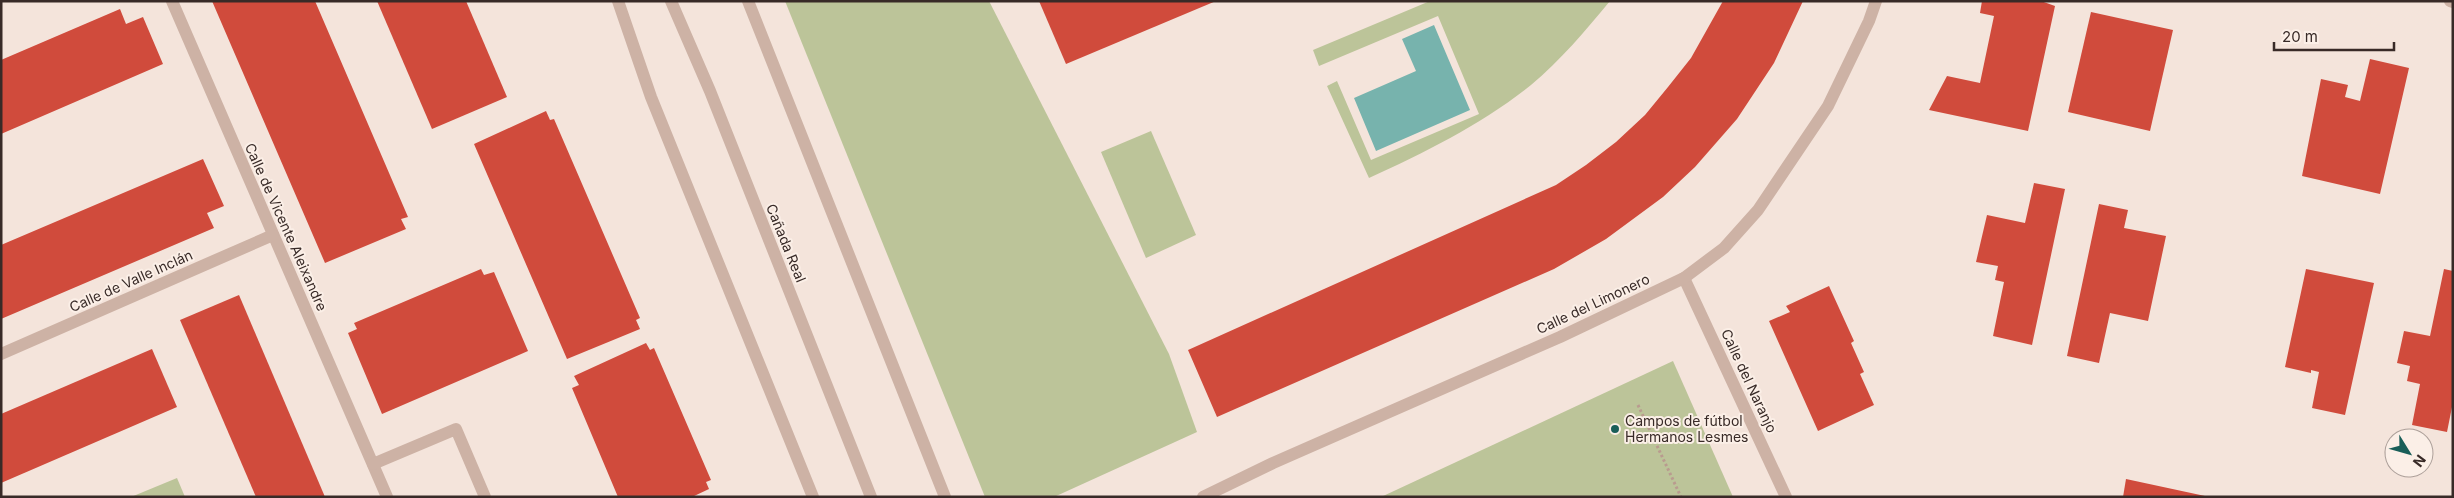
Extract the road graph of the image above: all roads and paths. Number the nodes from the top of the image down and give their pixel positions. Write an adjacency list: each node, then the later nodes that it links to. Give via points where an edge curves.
1 (172, 1): 6 (street, Calle de Vicente Aleixandre)
2 (618, 1): 13 (street, via 651,97)
3 (671, 1): 14 (street, Cañada Real, via 710,91)
4 (748, 1): 15 (street)
5 (1876, 1): 7 (street, Calle del Limonero, via 1828,106 1758,210 1724,248)
6 (273, 235): 8 (street, Calle de Valle Inclán); 10 (street, Calle de Vicente Aleixandre)
7 (1684, 278): 16 (street, Calle del Limonero); 18 (street, Calle del Naranjo)
8 (1, 354)
9 (1638, 405): 17 (path)
10 (373, 464): 11 (street, Calle de Vicente Aleixandre); 12 (street, via 456,429)
11 (387, 497)
12 (485, 497)
13 (813, 497)
14 (871, 497)
15 (945, 497)
16 (1203, 497)
17 (1681, 497)
18 (1786, 497)

